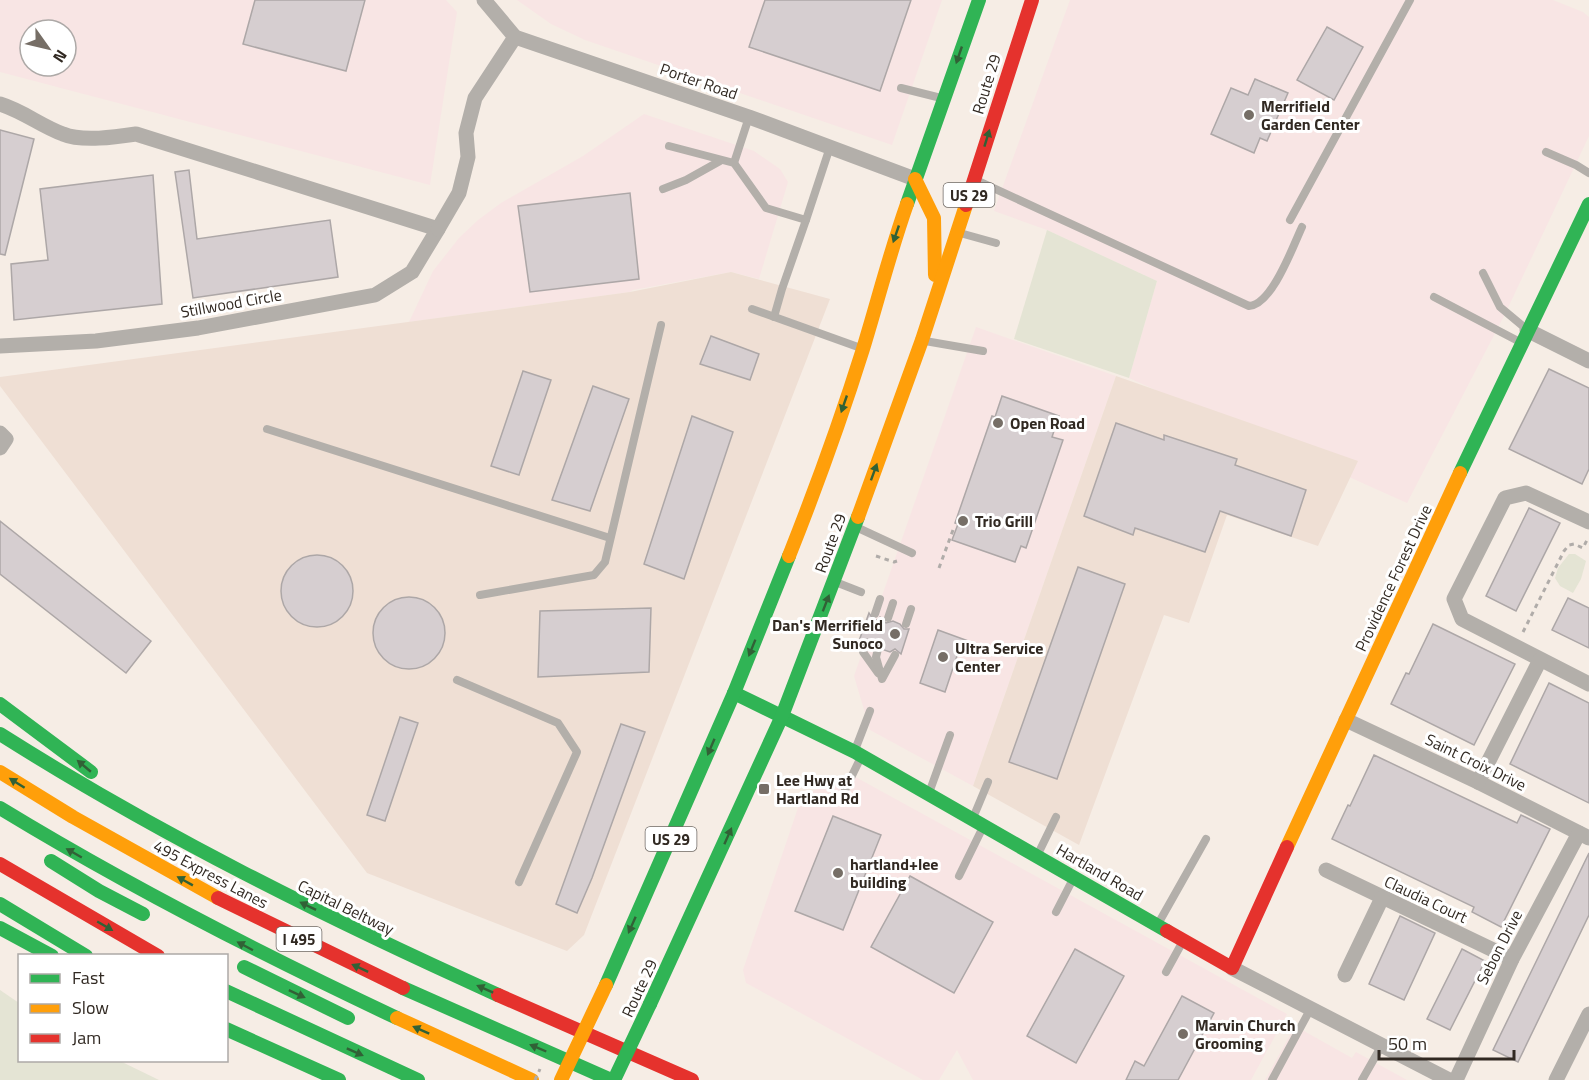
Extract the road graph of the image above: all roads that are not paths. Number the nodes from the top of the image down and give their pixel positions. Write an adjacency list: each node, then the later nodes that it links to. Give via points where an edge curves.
1 (484, 0): 5 (street)
2 (979, 0): 7 (main road, Route 29 / US 29, one-way to 7)
3 (1032, 0): 17 (main road, Route 29 / US 29, one-way to 3)
4 (1410, 0): 21 (lane)
5 (515, 37): 9 (street, Porter Road); 23 (street, Stillwood Circle, via 475,98 459,194)
6 (902, 88): 7 (lane)
7 (944, 98): 16 (main road, Route 29 / US 29)
8 (0, 104): 23 (street, via 64,135 102,139 136,134)
9 (749, 117): 11 (street, Porter Road); 14 (lane)
10 (669, 147): 13 (lane)
11 (830, 147): 16 (street, Porter Road); 20 (lane)
12 (1545, 152): 15 (lane)
13 (720, 161): 14 (lane); 18 (lane)
14 (734, 163): 20 (lane, via 766,208)
15 (1589, 173)
16 (915, 179): 27 (main road, via 934,218); 35 (main road, Route 29 / US 29, one-way to 35)
17 (974, 179): 22 (lane, via 1249,306 1260,303 1269,294); 24 (main road, Route 29 / US 29)
18 (663, 189)
19 (1589, 204): 32 (main road, Providence Forest Drive)
20 (806, 220): 30 (lane)
21 (1290, 220)
22 (1302, 226)
23 (438, 229): 34 (street, Stillwood Circle, via 412,272 375,295 198,328 96,341)
24 (956, 232): 25 (lane); 27 (main road, Route 29 / US 29)
25 (996, 243)
26 (1483, 273): 32 (lane, via 1500,307)
27 (936, 294): 33 (main road, Route 29 / US 29)
28 (1434, 297): 32 (lane)
29 (752, 309): 30 (lane)
30 (774, 317): 35 (lane)
31 (661, 325): 41 (lane)
32 (1524, 336): 37 (street); 63 (main road, Providence Forest Drive)
33 (921, 340): 36 (lane); 40 (main road, Route 29 / US 29, one-way to 33)
34 (0, 346)
35 (863, 349): 59 (main road, Route 29 / US 29, one-way to 59, via 805,516)
36 (983, 351)
37 (1589, 362)
38 (267, 429): 41 (lane)
39 (1589, 522): 55 (street, via 1526,493 1505,498 1454,599 1462,619)
40 (854, 526): 42 (lane); 43 (main road, Route 29 / US 29)
41 (610, 538): 45 (lane, via 604,562 594,575)
42 (912, 553)
43 (834, 581): 44 (lane); 62 (main road, Route 29 / US 29, one-way to 43)
44 (861, 592)
45 (480, 595)
46 (880, 599): 49 (lane)
47 (893, 603): 50 (lane)
48 (911, 609): 51 (lane)
49 (875, 614)
50 (888, 618)
51 (906, 624)
52 (865, 645): 56 (lane, via 863,652)
53 (878, 649): 56 (lane, via 876,657)
54 (895, 655): 56 (lane)
55 (1540, 660): 58 (street); 69 (street)
56 (882, 679)
57 (457, 680): 84 (lane, via 558,723 577,752)
58 (1589, 684)
59 (734, 693): 62 (main road, Hartland Road); 109 (main road, Route 29 / US 29, one-way to 109, bridge)
60 (0, 704): 75 (main road, one-way to 60)
61 (870, 711): 66 (lane)
62 (782, 716): 66 (main road, Hartland Road); 110 (main road, Route 29 / US 29, one-way to 62, bridge)
63 (1346, 720): 69 (street, Saint Croix Drive); 97 (main road, Providence Forest Drive)
64 (0, 734): 75 (main road, Capital Beltway / I 495)
65 (950, 735): 71 (lane)
66 (858, 754): 70 (lane); 71 (main road, Hartland Road)
67 (0, 772): 110 (main road, 495 Express Lanes / I 495, one-way to 67, via 445,1008 213,897)
68 (988, 782): 74 (lane)
69 (1478, 782): 76 (street, Saint Croix Drive)
70 (845, 790)
71 (928, 794): 74 (main road, Hartland Road)
72 (0, 807): 108 (main road, one-way to 72, via 252,950 140,890)
73 (1056, 818): 79 (lane)
74 (978, 822): 79 (main road, Hartland Road); 82 (lane)
75 (162, 830): 111 (main road, Capital Beltway / I 495, one-way to 75, via 386,945)
76 (1584, 836): 95 (street, Sebon Drive)
77 (1206, 839): 89 (lane)
78 (39, 854): 88 (main road)
79 (1037, 856): 83 (main road, Hartland Road)
80 (0, 864): 94 (main road, one-way to 94)
81 (1326, 870): 85 (street, Claudia Court)
82 (959, 876)
83 (1074, 877): 87 (lane); 89 (main road, Hartland Road)
84 (519, 882)
85 (1382, 898): 95 (street, Claudia Court); 99 (street)
86 (0, 904): 93 (main road)
87 (1056, 912)
88 (158, 921)
89 (1157, 925): 91 (main road, Hartland Road)
90 (0, 928): 92 (main road)
91 (1184, 940): 97 (main road, Hartland Road); 98 (lane)
92 (48, 954)
93 (83, 954)
94 (155, 954)
95 (1512, 959): 115 (street, Sebon Drive)
96 (237, 963): 103 (main road, one-way to 103)
97 (1232, 968): 101 (street, Hartland Road)
98 (1167, 972)
99 (1345, 975)
100 (228, 992): 107 (main road, one-way to 107)
101 (1311, 1008): 105 (street, Hartland Road); 112 (lane)
102 (1589, 1014): 116 (street)
103 (364, 1025)
104 (228, 1031): 106 (main road)
105 (1382, 1045): 113 (lane); 114 (street, Hartland Road)
106 (339, 1080)
107 (418, 1080)
108 (532, 1080)
109 (561, 1080)
110 (612, 1080)
111 (692, 1080)
112 (1272, 1080)
113 (1362, 1080)
114 (1449, 1080)
115 (1456, 1080)
116 (1556, 1080)

